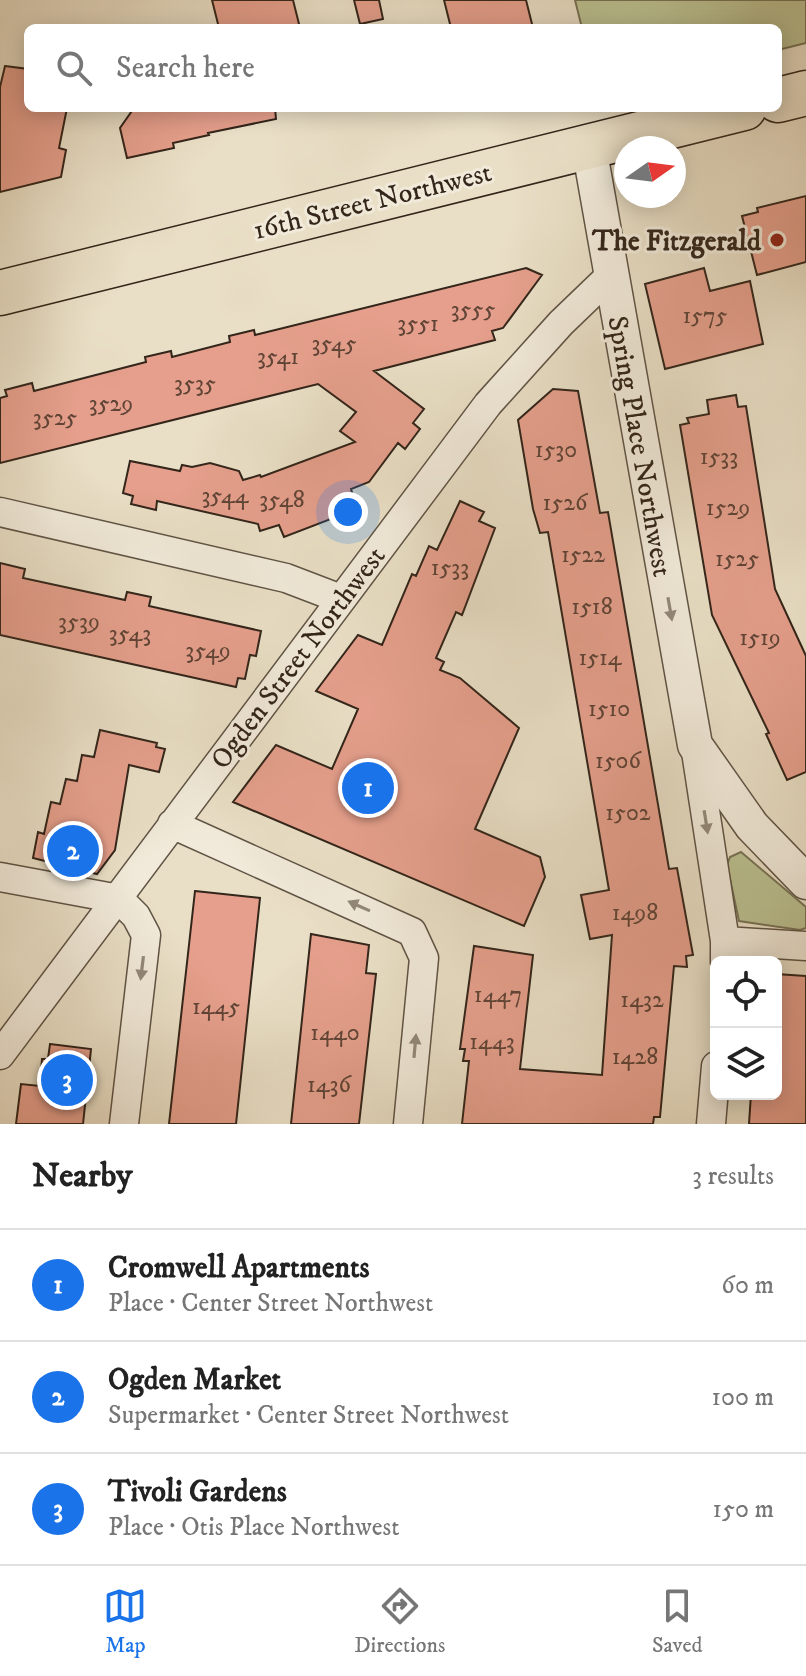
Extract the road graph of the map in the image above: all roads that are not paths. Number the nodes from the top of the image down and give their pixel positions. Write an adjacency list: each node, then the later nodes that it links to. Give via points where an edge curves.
1 (806, 93): 2 (main road)
2 (782, 99)
3 (728, 112): 4 (main road, 16th Street Northwest)
4 (589, 147): 5 (street, Spring Place Northwest); 6 (main road, 16th Street Northwest)
5 (612, 274): 8 (street, Ogden Street Northwest, via 488,404); 9 (street, Spring Place Northwest, one-way to 9)
6 (0, 293)
7 (0, 512): 8 (street, via 286,578)
8 (341, 599): 10 (street, Ogden Street Northwest)
9 (695, 745): 12 (street, Spring Place Northwest, via 752,826); 15 (street, Spring Place Northwest, one-way to 15)
10 (172, 824): 13 (street, Ogden Street Northwest); 19 (street, one-way to 10, via 422,948 405,926)
11 (0, 877): 13 (street)
12 (806, 882)
13 (119, 899): 16 (street, Ogden Street Northwest); 18 (street, one-way to 18, via 146,935)
14 (806, 946): 15 (street, Spring Place Northwest)
15 (725, 951)
16 (0, 1055)
17 (713, 1100): 20 (street)
18 (124, 1124)
19 (408, 1124)
20 (711, 1124)

